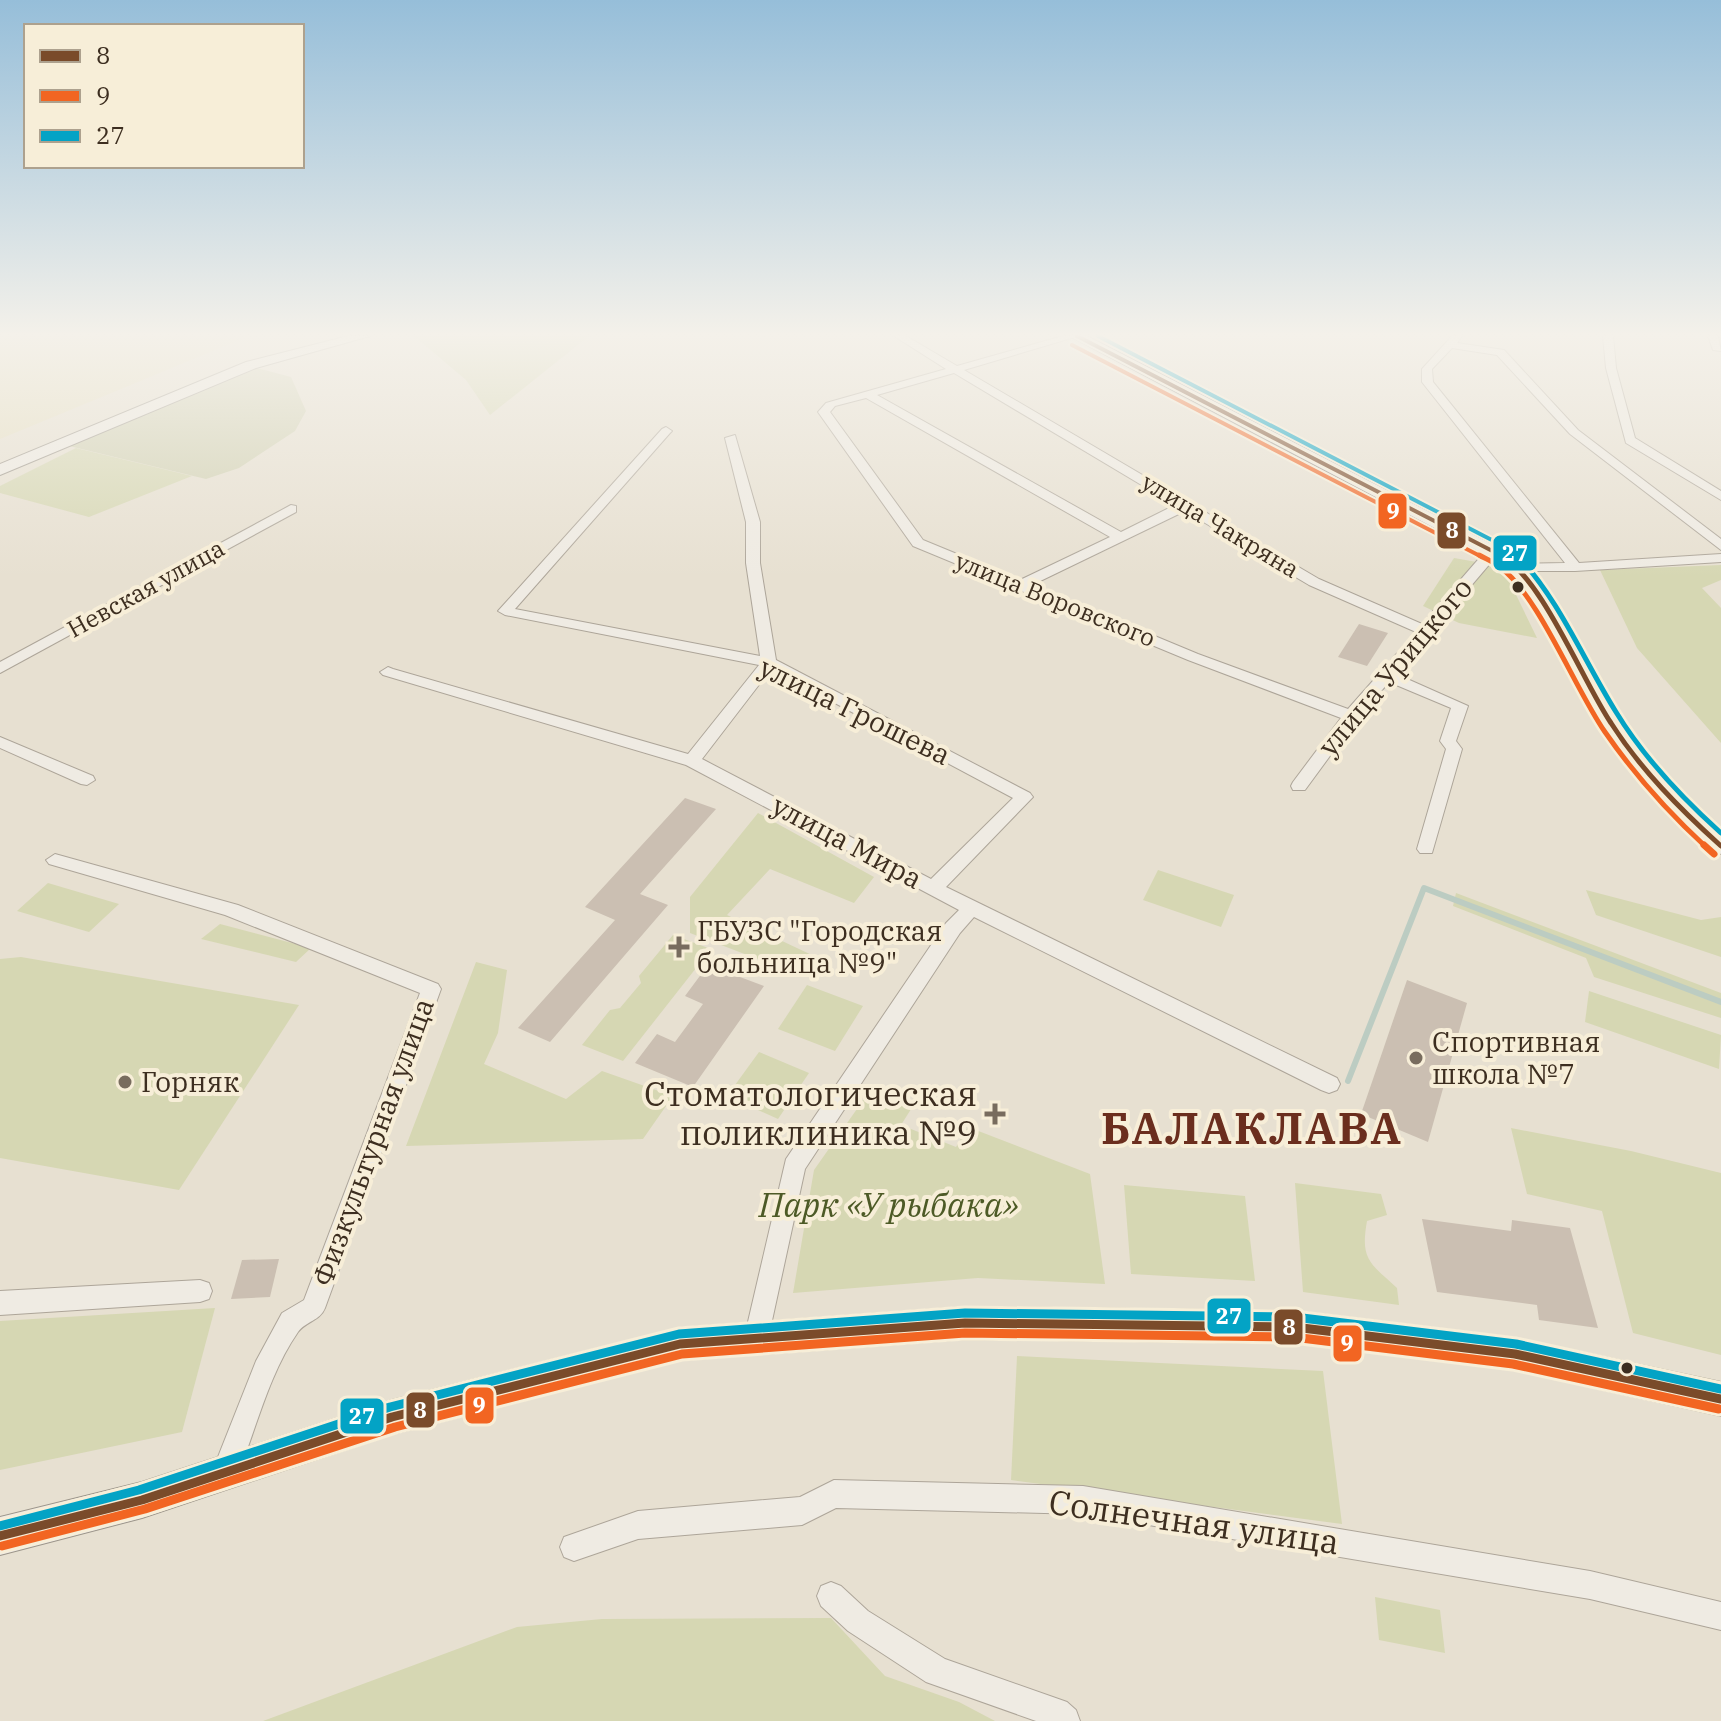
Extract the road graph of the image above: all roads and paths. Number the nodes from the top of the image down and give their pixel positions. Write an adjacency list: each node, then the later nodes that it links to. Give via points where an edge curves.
1 (124, 416): 11 (main road)
2 (827, 416): 21 (street, улица Воровского, via 918,543)
3 (907, 416): 15 (street)
4 (1036, 416): 13 (street, улица Чакряна)
5 (1232, 416): 17 (main road)
6 (1455, 416): 19 (street)
7 (1559, 416): 16 (street)
8 (1624, 416): 12 (street, via 1630,440)
9 (666, 431): 23 (street, улица Грошева, via 505,611)
10 (731, 438): 23 (street, via 753,522 753,563)
11 (0, 470)
12 (1721, 496)
13 (1184, 506): 15 (street); 22 (street, улица Чакряна, via 1314,582)
14 (291, 509): 24 (street, Невская улица)
15 (1120, 537): 21 (street)
16 (1721, 546)
17 (1494, 550): 20 (main road); 22 (street, улица Урицкого)
18 (1721, 558): 19 (street)
19 (1575, 567): 20 (street)
20 (1518, 568): 32 (main road, via 1611,724 1690,820)
21 (1020, 586): 27 (street, улица Воровского)
22 (1424, 630): 26 (street, улица Урицкого)
23 (769, 662): 29 (street); 35 (street, улица Грошева, via 1024,797)
24 (0, 668)
25 (388, 672): 29 (street, улица Мира)
26 (1385, 675): 27 (street, улица Урицкого); 33 (street, via 1460,706 1448,741 1454,749)
27 (1351, 716): 31 (street, улица Урицкого)
28 (0, 742): 30 (street)
29 (692, 761): 35 (street, улица Мира)
30 (87, 780)
31 (1299, 786)
32 (1721, 846)
33 (1426, 849)
34 (55, 860): 42 (street, Физкультурная улица, via 231,910 431,989 313,1308 291,1321 265,1370)
35 (933, 888): 36 (street, улица Мира)
36 (971, 908): 37 (street, улица Мира); 40 (street, via 794,1166)
37 (1329, 1084)
38 (200, 1291): 39 (street)
39 (0, 1303)
40 (756, 1339): 41 (main road, via 965,1323 1294,1327 1515,1354); 42 (main road, via 680,1344 392,1417)
41 (1721, 1399)
42 (225, 1472): 43 (main road, via 142,1500)
43 (0, 1536)
44 (574, 1547): 46 (street, Солнечная улица, via 638,1525 802,1511 834,1494 1083,1500 1590,1585)
45 (831, 1596): 47 (street, via 858,1621 937,1671 1056,1713)
46 (1721, 1616)
47 (1065, 1721)

